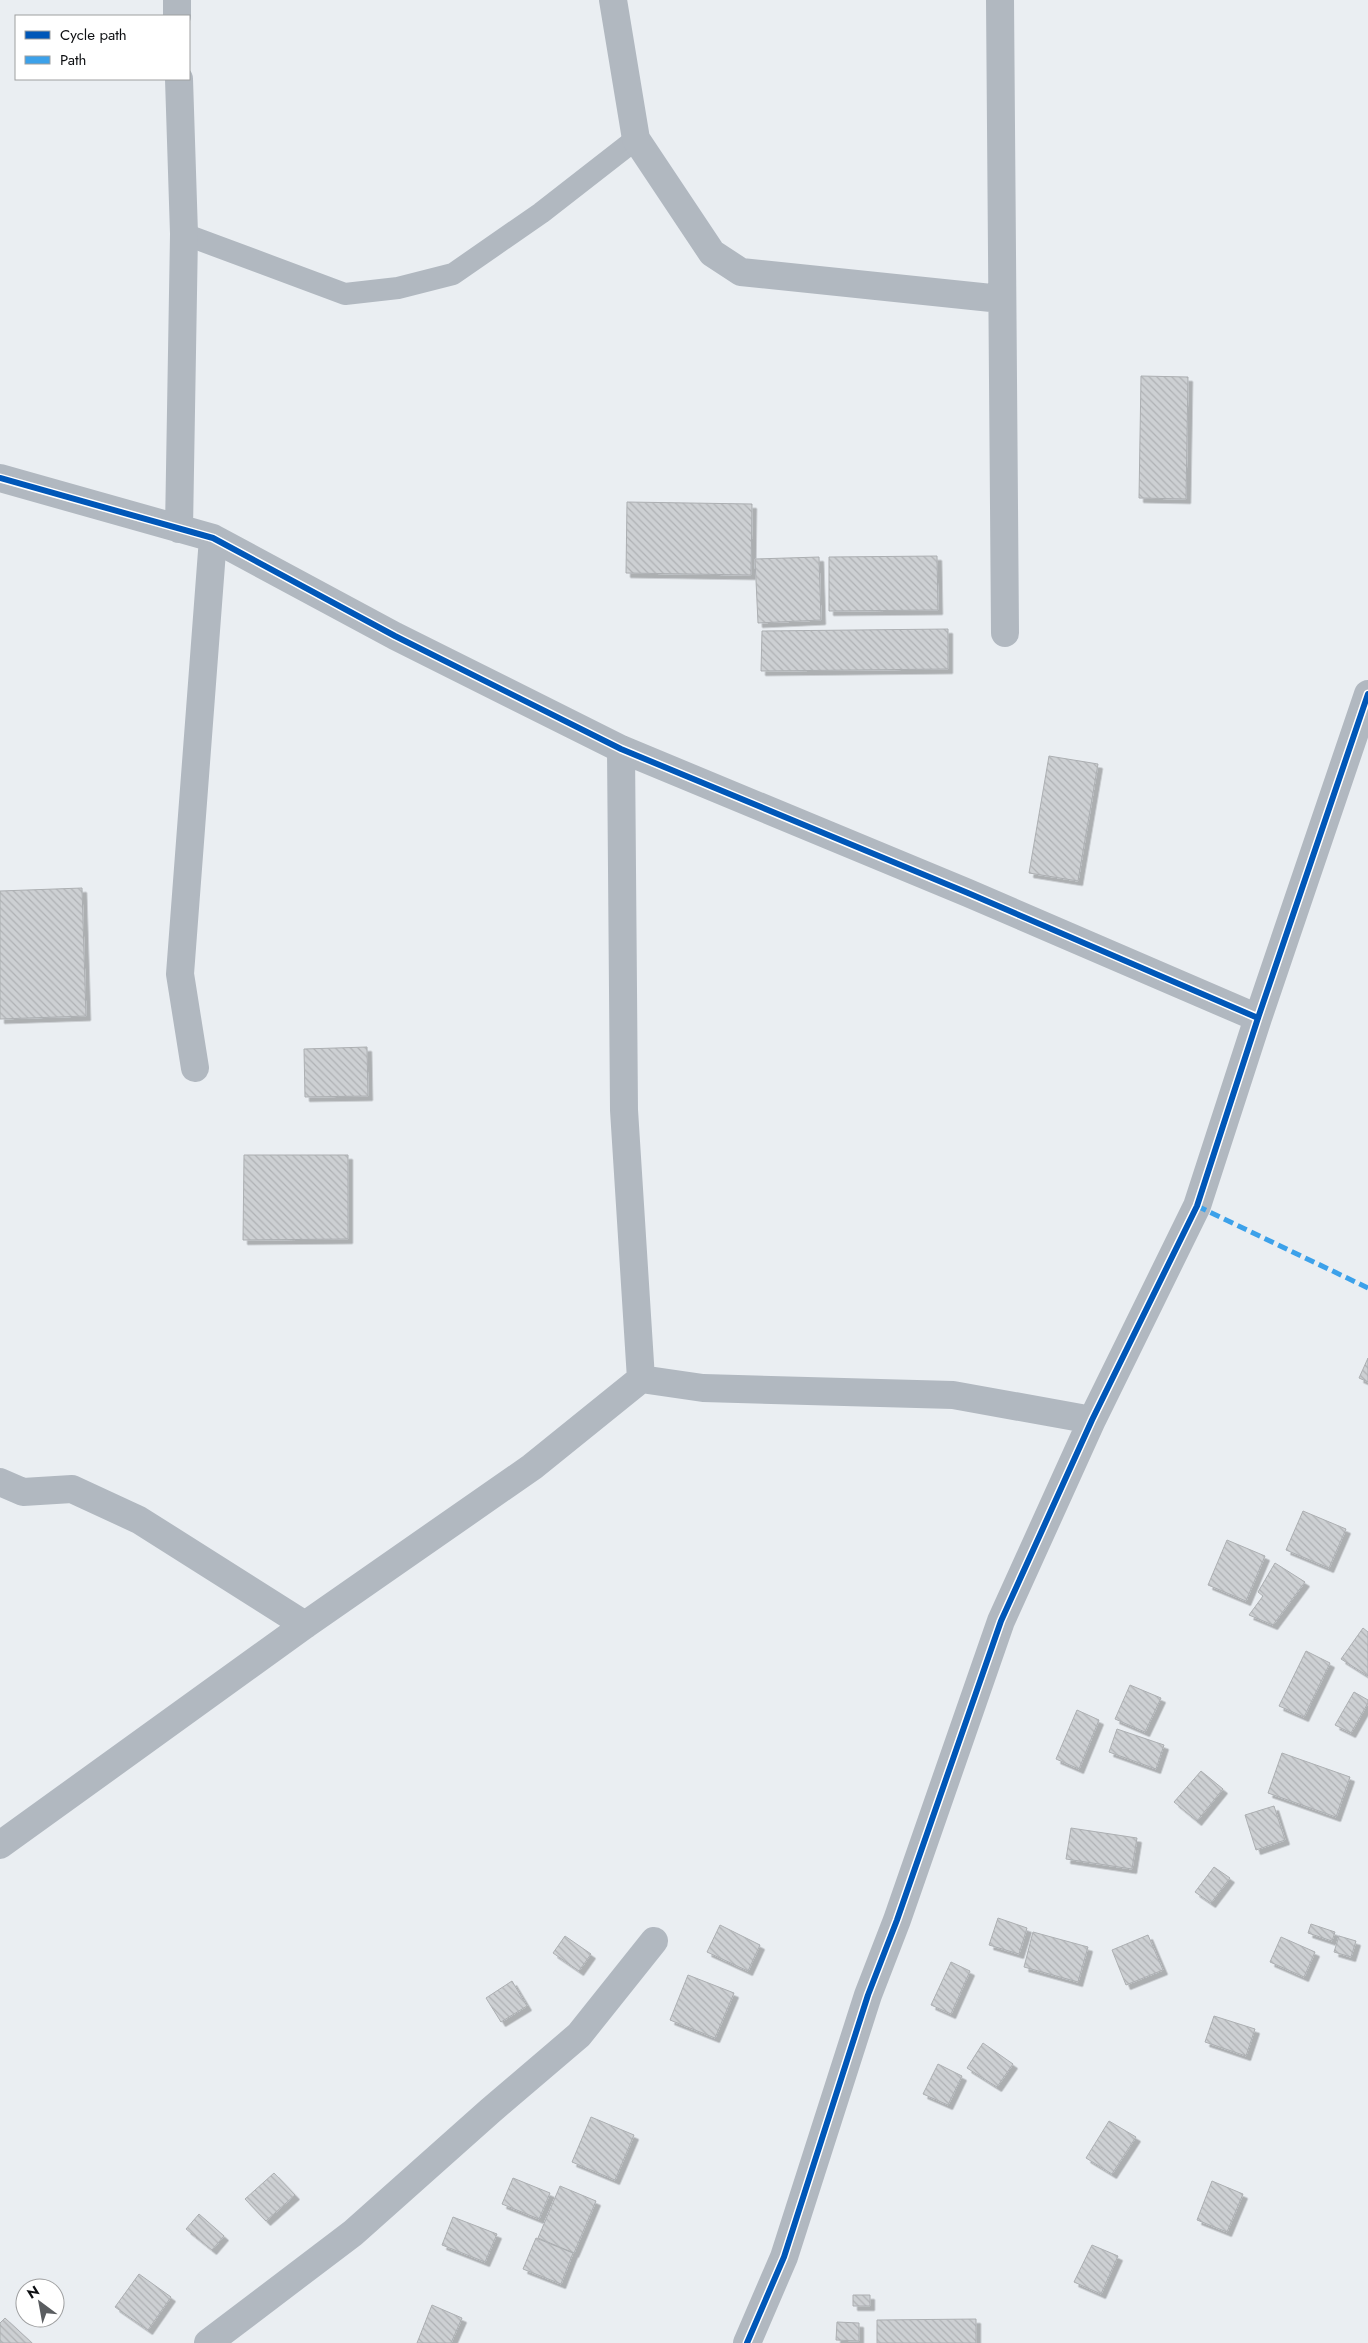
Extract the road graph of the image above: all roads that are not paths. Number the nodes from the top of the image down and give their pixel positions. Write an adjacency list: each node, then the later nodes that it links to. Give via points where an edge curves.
1 (177, 0): 4 (street)
2 (613, 0): 6 (street)
3 (1000, 0): 8 (street)
4 (178, 15)
5 (180, 80): 7 (street)
6 (636, 139): 7 (lane, via 541,213 453,274 398,288 345,294); 8 (street, via 712,253 741,272)
7 (184, 234): 10 (street)
8 (1000, 299): 12 (street)
9 (0, 478): 10 (street)
10 (179, 529): 11 (street)
11 (213, 538): 14 (street, via 395,636); 16 (street, via 180,974)
12 (1005, 633)
13 (1368, 694): 15 (street)
14 (621, 749): 15 (street, via 968,892); 17 (street, via 624,1110)
15 (1258, 1018): 18 (street, via 1197,1206)
16 (195, 1068)
17 (641, 1379): 18 (street, via 703,1388 953,1395); 20 (street, via 532,1467)
18 (1092, 1420): 24 (street, via 1001,1621 868,1995 784,2256)
19 (0, 1482): 20 (street, via 23,1492 72,1488 139,1520)
20 (305, 1625): 21 (street)
21 (0, 1846)
22 (654, 1940): 23 (street, via 580,2035 353,2233)
23 (208, 2343)
24 (746, 2343)

